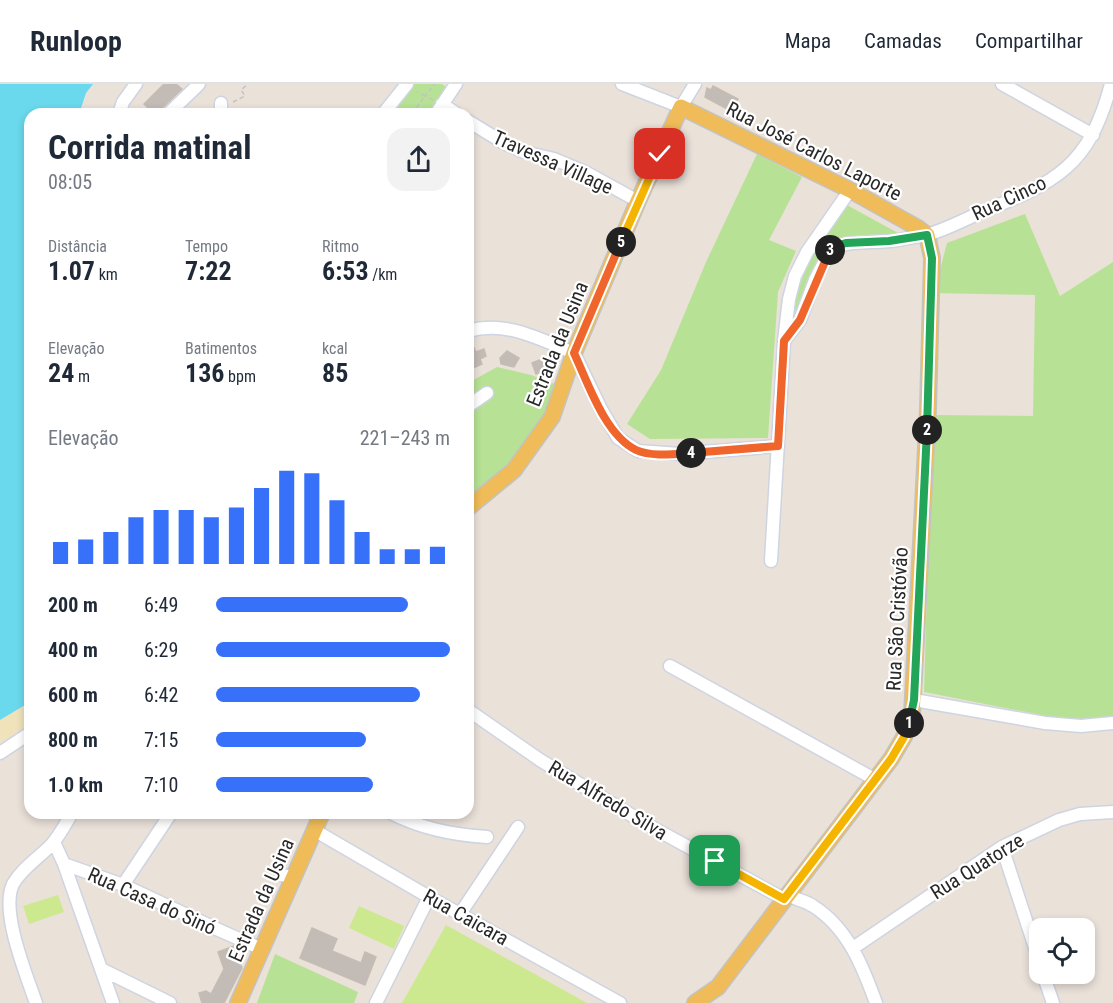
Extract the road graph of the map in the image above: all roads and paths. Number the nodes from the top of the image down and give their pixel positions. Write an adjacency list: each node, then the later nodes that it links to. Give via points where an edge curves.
1 (136, 84): 13 (street)
2 (199, 84): 14 (street)
3 (248, 84): 15 (path, via 241,90 245,96 232,102 229,96)
4 (435, 84): 11 (path)
5 (622, 84): 12 (street)
6 (694, 84): 12 (street)
7 (1002, 84): 20 (street)
8 (1111, 84): 20 (street, Rua Cinco)
9 (406, 85): 11 (path); 16 (street)
10 (452, 85): 18 (street)
11 (425, 96): 17 (path)
12 (681, 107): 21 (main road, Rua José Carlos Laporte); 22 (main road, Estrada da Usina)
13 (121, 108)
14 (174, 108)
15 (221, 108)
16 (388, 108)
17 (416, 108)
18 (440, 108)
19 (474, 125): 22 (street, Travessa Village, via 524,152 587,172)
20 (1093, 135): 23 (street, Rua Cinco, via 1061,173 1025,194)
21 (850, 190): 23 (main road, Rua José Carlos Laporte); 25 (street, via 795,276)
22 (638, 201): 26 (main road, Estrada da Usina)
23 (927, 235): 25 (street, Rua Cinco, via 846,243 831,249 800,320); 33 (main road, Rua São Cristóvão, via 932,258 928,409)
24 (474, 330): 26 (street, via 504,327)
25 (784, 341): 29 (street)
26 (574, 353): 29 (street, via 618,438 638,451 680,454); 30 (main road, Estrada da Usina, via 552,417 514,470)
27 (487, 393): 28 (street)
28 (474, 402)
29 (778, 446): 31 (street)
30 (474, 503)
31 (771, 561)
32 (670, 666): 38 (street)
33 (914, 700): 35 (street, via 1045,723); 38 (main road, Rua São Cristóvão, via 904,737)
34 (474, 714): 52 (street, Rua Alfredo Silva, via 540,760 646,824)
35 (1113, 723)
36 (24, 737): 37 (street)
37 (0, 753)
38 (876, 780): 52 (main road, Rua São Cristóvão)
39 (1113, 812): 48 (street, Rua Quatorze, via 1059,820)
40 (68, 819): 47 (street)
41 (167, 819): 50 (street)
42 (319, 819): 45 (main road, Estrada da Usina)
43 (403, 819): 46 (street, via 439,832)
44 (518, 826): 53 (street)
45 (314, 830): 51 (street, Rua Caicara); 56 (main road, Estrada da Usina, via 287,876)
46 (487, 837)
47 (54, 842): 49 (street, Rua Casa do Sinó); 59 (street, via 14,884 8,897 14,936)
48 (1002, 847): 54 (street); 55 (street, Rua Quatorze)
49 (64, 864): 50 (street, Rua Casa do Sinó); 57 (street)
50 (123, 885): 56 (street, Rua Casa do Sinó)
51 (429, 897): 53 (street, Rua Caicara); 63 (street)
52 (786, 897): 55 (street, Rua Alfredo Silva, via 813,906); 65 (main road, Rua São Cristóvão, via 718,987)
53 (460, 914): 64 (street, Rua Caicara)
54 (1029, 929)
55 (853, 948): 66 (street, Rua Alfredo Silva)
56 (262, 949): 62 (main road, Estrada da Usina)
57 (101, 969): 60 (street); 61 (street)
58 (1046, 984): 67 (street)
59 (36, 1003)
60 (113, 1003)
61 (170, 1003)
62 (238, 1003)
63 (376, 1003)
64 (620, 1003)
65 (695, 1003)
66 (876, 1003)
67 (1053, 1003)

